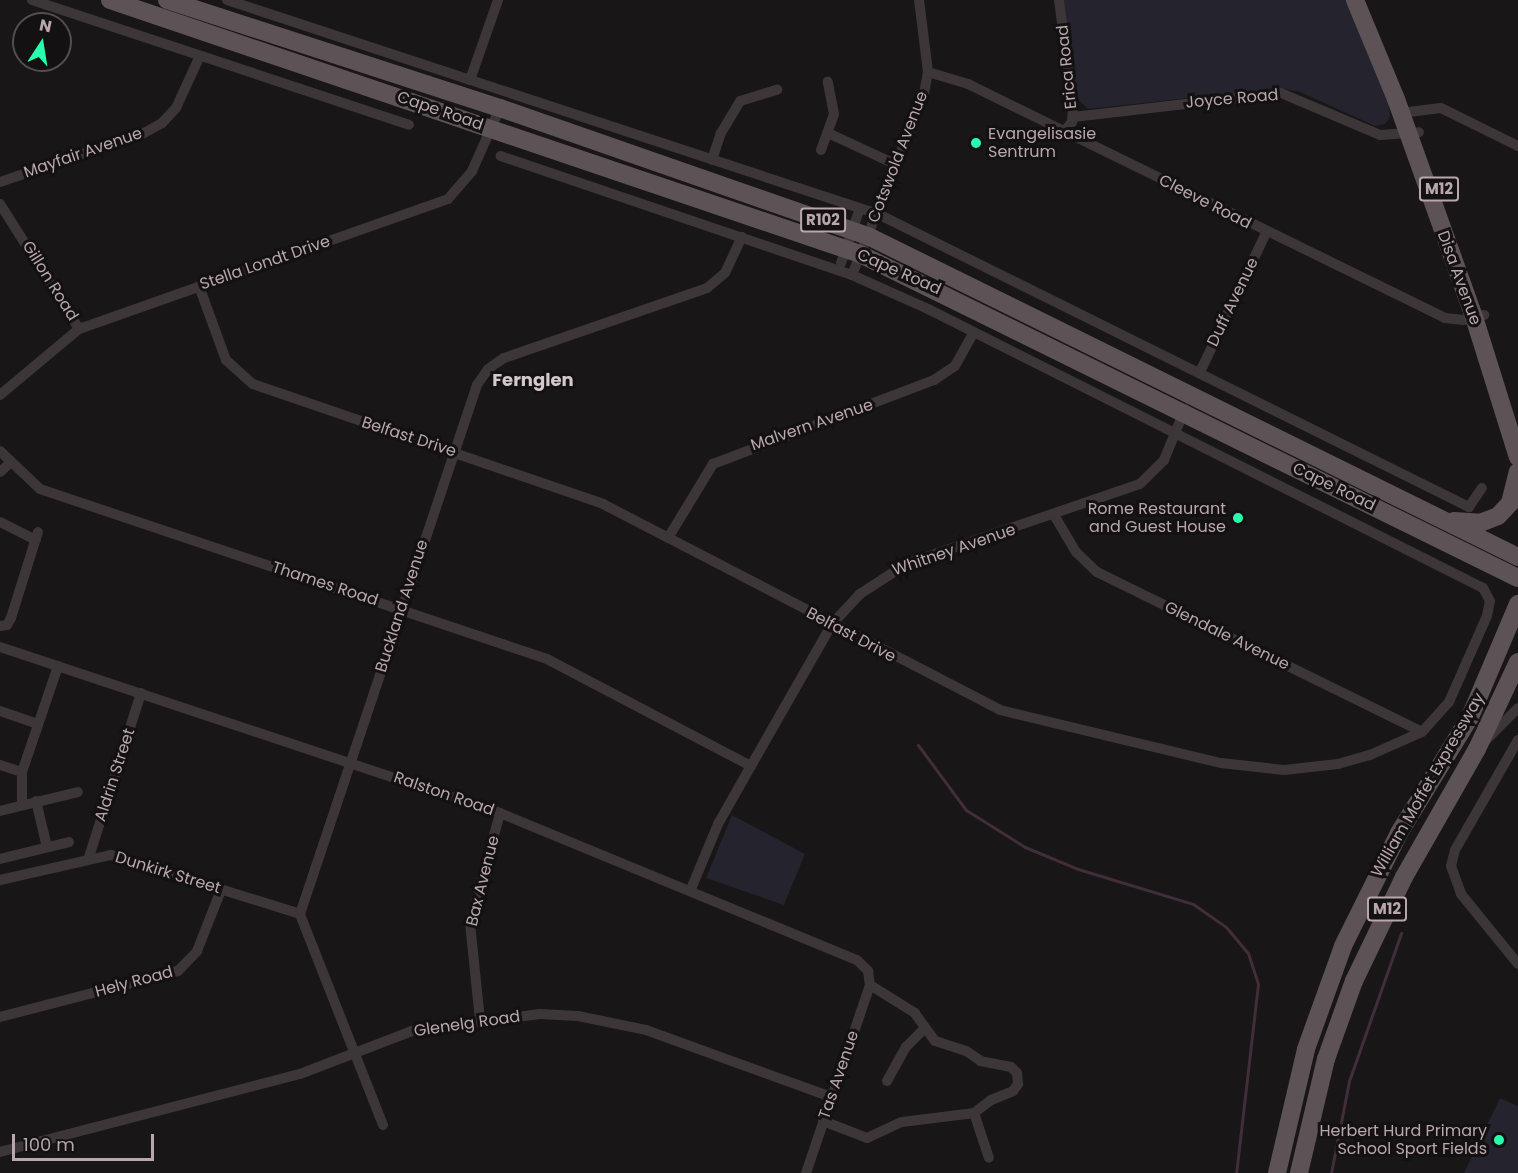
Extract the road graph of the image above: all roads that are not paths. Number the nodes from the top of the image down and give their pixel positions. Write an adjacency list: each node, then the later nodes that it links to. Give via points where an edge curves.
1 (32, 0): 10 (street, Cape Road)
2 (110, 0): 19 (main road, Cape Road / R102)
3 (167, 0): 15 (main road, Cape Road / R102)
4 (227, 0): 12 (street)
5 (498, 0): 12 (street)
6 (919, 0): 11 (street, Cotswold Avenue)
7 (1059, 0): 17 (street, Erica Road)
8 (1355, 0): 16 (main road, Disa Avenue / M12)
9 (1369, 0): 16 (main road, Disa Avenue / M12)
10 (199, 58): 18 (street, Cape Road); 28 (street, Mayfair Avenue, via 176,108 162,123 144,133)
11 (928, 72): 20 (street, Cleeve Road, via 953,77); 27 (street, Cotswold Avenue, via 921,107)
12 (470, 80): 26 (street)
13 (828, 82): 21 (street, via 834,110)
14 (777, 90): 26 (street, via 740,101)
15 (500, 108): 19 (street, Stella Londt Drive); 34 (main road, Cape Road / R102)
16 (1406, 112): 22 (main road, Disa Avenue / M12); 23 (street, via 1434,107 1447,110)
17 (1073, 117): 20 (street, Erica Road); 22 (street, Joyce Road, via 1281,93 1373,133 1391,137)
18 (409, 125)
19 (491, 128): 34 (main road, Cape Road / R102); 36 (street, Stella Londt Drive, via 472,171 448,199)
20 (1064, 132): 32 (street, Cleeve Road)
21 (828, 133): 24 (street); 27 (street)
22 (1414, 133): 37 (main road, Disa Avenue / M12)
23 (1518, 146)
24 (821, 150)
25 (501, 156): 33 (street, Cape Road)
26 (712, 160): 30 (street)
27 (897, 165): 31 (street, Cotswold Avenue)
28 (0, 182)
29 (0, 204): 38 (street, Gillon Road)
30 (860, 208): 31 (street); 34 (street)
31 (878, 214): 34 (street, Cotswold Avenue); 40 (street)
32 (1266, 233): 37 (street, Cleeve Road, via 1445,318 1455,321); 40 (street, Duff Avenue)
33 (742, 237): 35 (street, Cape Road); 47 (street, Buckland Avenue, via 725,273 707,288 495,363 477,385)
34 (854, 246): 35 (street, Cotswold Avenue); 41 (main road, Cape Road / R102); 44 (main road, Cape Road / R102)
35 (852, 275): 39 (street, Cape Road)
36 (199, 286): 38 (street, Stella Londt Drive); 47 (street, Belfast Drive, via 226,360 244,380)
37 (1479, 316): 43 (main road, Disa Avenue / M12); 48 (main road, Disa Avenue / M12)
38 (79, 329): 42 (street, Stella Londt Drive)
39 (973, 334): 45 (street, Cape Road); 56 (street, Malvern Avenue, via 955,366 934,380 713,464)
40 (1200, 372): 52 (street, via 1469,507)
41 (1191, 393): 44 (street, Whitney Avenue); 54 (main road, Cape Road / R102)
42 (0, 395)
43 (1518, 410)
44 (1184, 412): 45 (street, Whitney Avenue); 58 (main road, Cape Road / R102)
45 (1176, 436): 53 (street, Whitney Avenue, via 1158,469 1140,484); 59 (street, Cape Road)
46 (0, 451): 49 (street, Thames Road)
47 (454, 452): 56 (street, Belfast Drive, via 587,497); 61 (street, Buckland Avenue)
48 (1518, 457)
49 (10, 463): 50 (street); 61 (street, Thames Road, via 40,489)
50 (0, 472)
51 (1518, 472): 54 (main road, via 1510,503 1498,516 1472,523)
52 (1482, 488)
53 (1054, 515): 62 (street, Whitney Avenue, via 889,571); 71 (street, Glendale Avenue, via 1076,552 1097,572)
54 (1447, 520): 57 (main road, Cape Road / R102)
55 (0, 522): 63 (street, via 37,536 11,618 7,625)
56 (668, 538): 62 (street, Belfast Drive)
57 (1518, 557)
58 (1518, 578)
59 (1483, 588): 71 (street, Belfast Drive, via 1490,607 1475,647 1449,702)
60 (1518, 604): 105 (main road, William Moffet Expressway / M12, via 1470,717 1395,841 1343,946 1306,1049)
61 (401, 608): 74 (street, Buckland Avenue); 76 (street, Thames Road, via 547,659)
62 (832, 624): 71 (street, Belfast Drive, via 985,705 1221,763 1284,770 1338,764); 76 (street, Whitney Avenue)
63 (0, 626)
64 (0, 647): 66 (street, Ralston Road)
65 (1518, 663): 73 (main road, William Moffet Expressway / M12)
66 (58, 666): 67 (street, Ralston Road); 70 (street)
67 (141, 693): 74 (street, Ralston Road); 85 (street, Aldrin Street)
68 (1518, 708): 73 (street)
69 (0, 711): 70 (street)
70 (38, 724): 77 (street)
71 (1422, 732)
72 (1518, 740): 91 (street, via 1455,849 1451,866 1461,894)
73 (1477, 749): 106 (main road, William Moffet Expressway / M12, via 1404,877 1354,981 1326,1059)
74 (351, 763): 82 (street, Ralston Road); 90 (street, Buckland Avenue)
75 (0, 765): 77 (street)
76 (750, 766): 88 (street, Whitney Avenue, via 718,824)
77 (22, 772): 80 (street)
78 (78, 792): 79 (street)
79 (36, 801): 80 (street); 84 (street)
80 (22, 804): 81 (street)
81 (0, 811)
82 (500, 813): 88 (street, Ralston Road); 94 (street, Bax Avenue, via 470,922)
83 (69, 842): 84 (street)
84 (47, 847): 86 (street)
85 (89, 856): 87 (street, Dunkirk Street); 89 (street, Dunkirk Street, via 118,856)
86 (0, 859)
87 (0, 880)
88 (691, 889): 92 (street, Ralston Road, via 857,960)
89 (221, 890): 90 (street, Dunkirk Street); 93 (street, Hely Road, via 197,951 178,971)
90 (300, 914): 96 (street)
91 (1518, 964)
92 (870, 981): 95 (street, Ralston Road, via 915,1013); 98 (street, Tas Avenue)
93 (0, 1017)
94 (480, 1020): 96 (street, Glenelg Road, via 412,1031); 98 (street, Glenelg Road, via 540,1014 612,1021)
95 (924, 1029): 97 (street, via 906,1047); 99 (street, Ralston Road, via 942,1044 966,1051 981,1061 1011,1067 1017,1073 1018,1084 1013,1091)
96 (354, 1053): 101 (street); 102 (street, Glenelg Road, via 300,1074)
97 (887, 1081)
98 (831, 1096): 100 (street, Tas Avenue)
99 (974, 1113): 100 (street, via 902,1122 867,1138); 103 (street)
100 (823, 1121): 104 (street, Tas Avenue)
101 (383, 1125)
102 (0, 1152)
103 (989, 1158)
104 (806, 1173)
105 (1277, 1173)
106 (1299, 1173)

